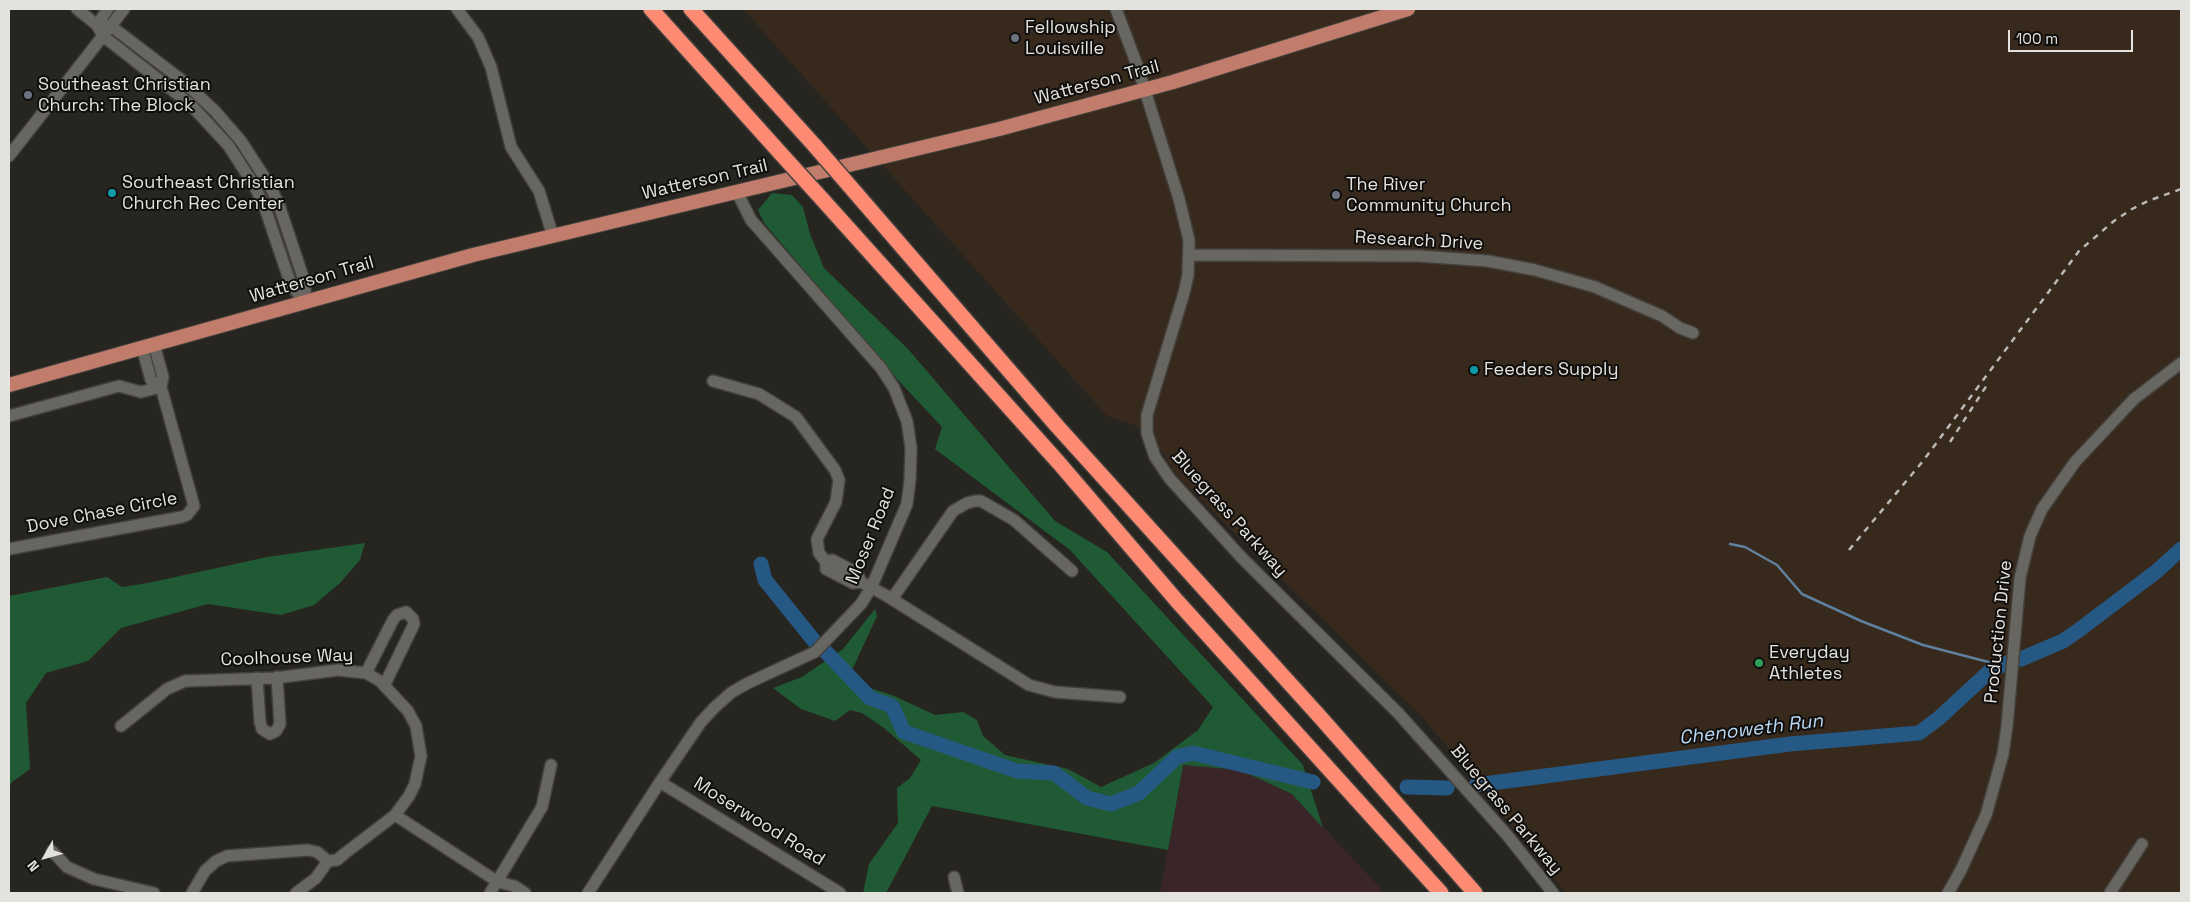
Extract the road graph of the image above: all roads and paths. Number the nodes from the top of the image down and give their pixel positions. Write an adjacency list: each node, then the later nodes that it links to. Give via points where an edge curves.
1 (77, 9): 9 (street)
2 (108, 9): 9 (street)
3 (124, 9): 10 (street)
4 (458, 9): 15 (street, via 478,37 492,67 510,148 539,191)
5 (651, 9): 52 (highway, bridge)
6 (691, 9): 53 (highway, bridge, via 815,146 1057,426)
7 (1116, 9): 12 (street, Bluegrass Parkway)
8 (1408, 9): 12 (main road, Watterson Trail)
9 (97, 25): 10 (street); 11 (street)
10 (111, 26): 11 (street); 17 (street, via 207,103 250,155 270,186 286,223 305,283)
11 (103, 36): 13 (street); 17 (street, via 190,104 228,145 254,185 272,225 291,285)
12 (1144, 90): 14 (main road, Watterson Trail); 16 (street, Bluegrass Parkway, via 1185,220)
13 (9, 154)
14 (737, 192): 15 (main road, Watterson Trail); 27 (street, Moser Road, via 751,220 881,368 905,415 911,448 906,504)
15 (553, 236): 17 (main road, Watterson Trail)
16 (1189, 255): 18 (street, Research Drive, via 1419,256 1488,261 1595,287); 54 (street, Bluegrass Parkway, via 1184,293 1147,416 1147,432 1155,457 1170,479 1242,558 1400,714 1507,835)
17 (305, 302): 19 (main road, Watterson Trail)
18 (1693, 333)
19 (148, 346): 22 (main road, Watterson Trail); 23 (street, Dove Chase Circle, via 163,377)
20 (2181, 363): 55 (street, Production Drive, via 2134,399 2074,462 2047,501 2030,536 2020,578 2001,760 1986,815 1962,870)
21 (712, 381): 27 (street, via 758,394 796,417 839,480 836,502 817,539 819,553 826,562 832,560 857,573)
22 (9, 385)
23 (162, 386): 24 (street, via 142,392 119,386); 25 (street, Dove Chase Circle, via 194,499 191,511 182,517)
24 (9, 416)
25 (9, 548)
26 (1072, 571): 28 (street, via 1014,520 975,501 953,511)
27 (866, 585): 28 (street); 36 (street, Moser Road, via 849,618 815,652 748,683 715,707)
28 (892, 599): 33 (street, via 1029,685 1055,692)
29 (366, 673): 31 (street, Coolhouse Way, via 338,670); 32 (street, Coolhouse Way); 32 (street, via 393,620 406,612 414,624)
30 (257, 678): 31 (street, Coolhouse Way); 31 (street, via 260,722 262,730 270,734 280,724); 34 (street, Coolhouse Way, via 185,681 167,689)
31 (277, 678)
32 (384, 684): 37 (street, Coolhouse Way, via 408,710 420,743 420,764 415,784)
33 (1120, 696)
34 (121, 726)
35 (551, 766): 42 (street, via 542,807)
36 (660, 782): 49 (street, Moser Road); 50 (street, Moserwood Road)
37 (395, 815): 40 (street, Coolhouse Way, via 337,860); 42 (street)
38 (2142, 844): 56 (street)
39 (52, 850): 43 (street, via 66,867 94,879)
40 (328, 862): 44 (street, via 317,852 308,850 227,856 210,866); 45 (street, Coolhouse Way, via 316,878)
41 (954, 877): 51 (street)
42 (498, 882): 46 (street); 47 (street); 48 (street)
43 (154, 893)
44 (192, 893)
45 (296, 893)
46 (490, 893)
47 (507, 893)
48 (525, 893)
49 (588, 893)
50 (840, 893)
51 (958, 893)
52 (1441, 893)
53 (1475, 893)
54 (1553, 893)
55 (1948, 893)
56 (2110, 893)

